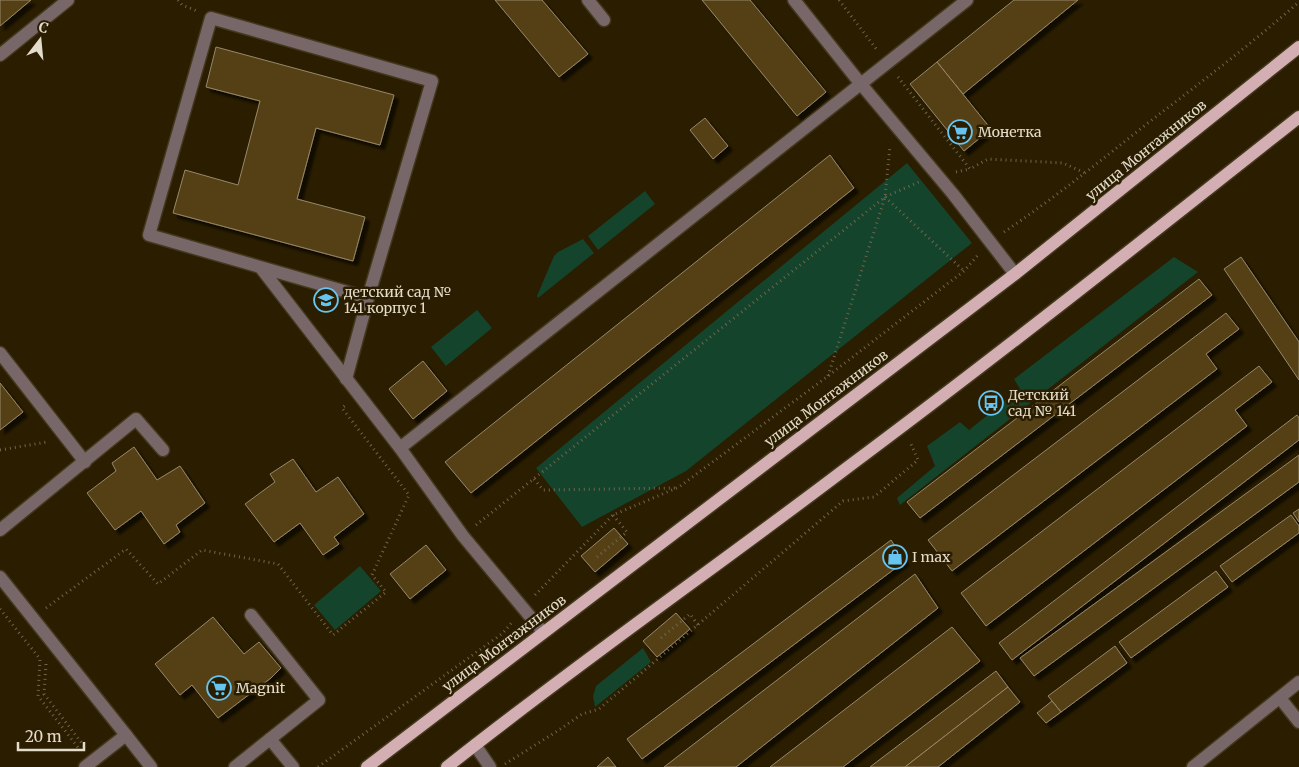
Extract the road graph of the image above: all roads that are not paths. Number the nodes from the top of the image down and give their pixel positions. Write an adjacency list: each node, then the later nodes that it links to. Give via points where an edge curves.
1 (68, 0): 7 (street)
2 (588, 0): 5 (street)
3 (794, 0): 8 (street)
4 (967, 0): 8 (street)
5 (604, 20)
6 (1299, 47): 11 (main road, улица Монтажников)
7 (0, 55)
8 (860, 83): 11 (street); 15 (street)
9 (1299, 117): 27 (main road, via 1041,321)
10 (261, 268): 12 (street); 12 (street, via 149,235 212,18 432,80); 14 (street)
11 (1015, 274): 21 (main road, улица Монтажников)
12 (368, 298): 14 (street)
13 (0, 353): 17 (street)
14 (346, 379): 15 (street)
15 (400, 448): 21 (street, via 463,536)
16 (163, 450): 17 (street, via 136,419)
17 (85, 462): 18 (street)
18 (0, 530)
19 (0, 577): 25 (street)
20 (251, 615): 26 (street, via 319,700)
21 (543, 632): 32 (main road, улица Монтажников)
22 (1299, 682): 23 (street)
23 (1280, 698): 24 (street); 35 (street)
24 (1299, 722)
25 (126, 736): 28 (street); 29 (street)
26 (270, 739): 30 (street); 31 (street)
27 (475, 745): 33 (main road); 34 (street)
28 (90, 763)
29 (151, 767)
30 (235, 767)
31 (293, 767)
32 (367, 767)
33 (447, 767)
34 (490, 767)
35 (1193, 767)

